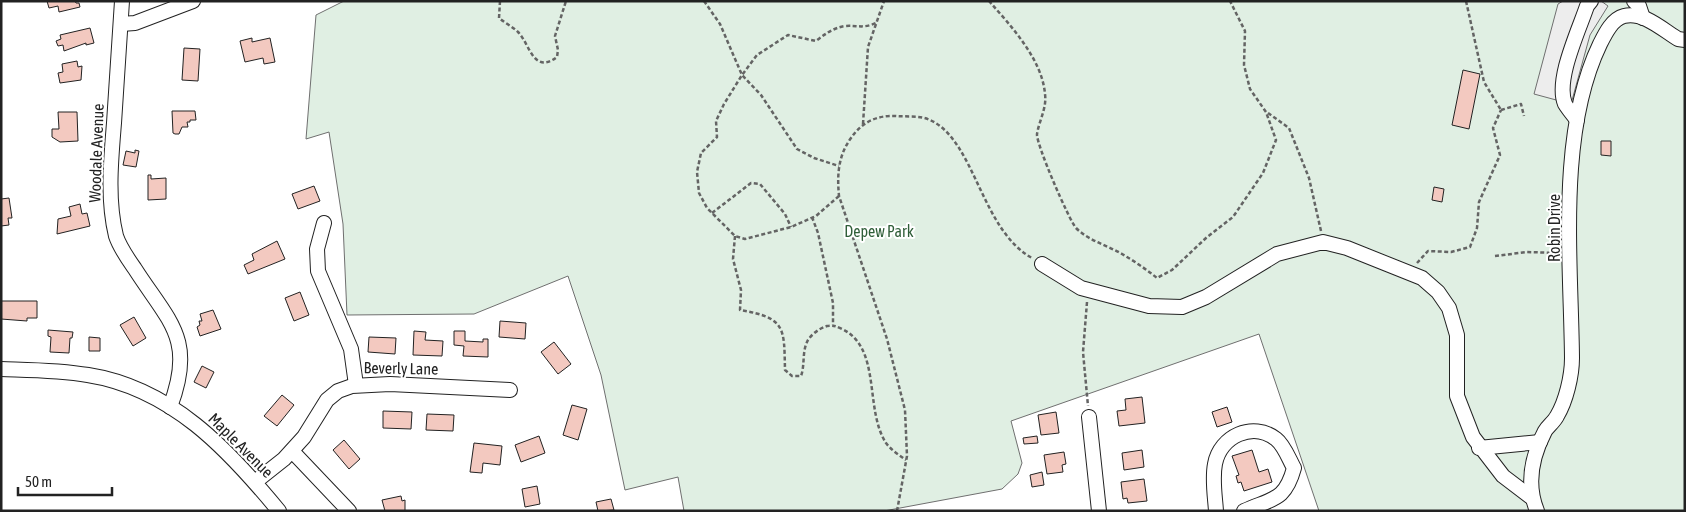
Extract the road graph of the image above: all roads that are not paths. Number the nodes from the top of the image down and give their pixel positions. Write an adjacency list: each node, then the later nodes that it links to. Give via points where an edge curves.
1 (122, 1): 6 (street, Woodale Avenue)
2 (193, 1): 6 (street, via 136,23)
3 (1591, 1): 8 (street, via 1567,66 1562,91 1566,105)
4 (1634, 1): 5 (street)
5 (1643, 18): 7 (street); 8 (street, Robin Drive, via 1623,16 1607,29 1586,80)
6 (120, 24): 14 (street, Woodale Avenue, via 111,210 122,249 161,304 177,335 181,363 178,387)
7 (1685, 40)
8 (1577, 120): 16 (street, Robin Drive, via 1573,147 1572,362 1564,401)
9 (324, 223): 12 (street, via 317,249 320,276 351,349)
10 (1042, 264): 17 (street, via 1081,288 1149,306 1182,306 1206,298 1276,254 1323,242 1347,248 1422,278 1450,308 1457,335 1457,396)
11 (1, 369): 14 (street, Maple Avenue, via 59,370 90,375 125,384)
12 (356, 385): 13 (street, Beverly Lane); 18 (street, Beverly Lane, via 328,400)
13 (510, 390)
14 (170, 407): 19 (street, Maple Avenue, via 211,436)
15 (1089, 417): 23 (street)
16 (1540, 442): 17 (street); 20 (street, Robin Drive, via 1531,472)
17 (1479, 448): 20 (street)
18 (292, 451): 19 (street, Beverly Lane); 22 (street)
19 (254, 482): 21 (street, Maple Avenue)
20 (1534, 504)
21 (278, 511)
22 (349, 511)
23 (1099, 511)
24 (1216, 511): 25 (street, via 1215,464 1227,441 1247,430 1264,431 1278,440 1294,468 1289,487 1280,496)
25 (1244, 511)

